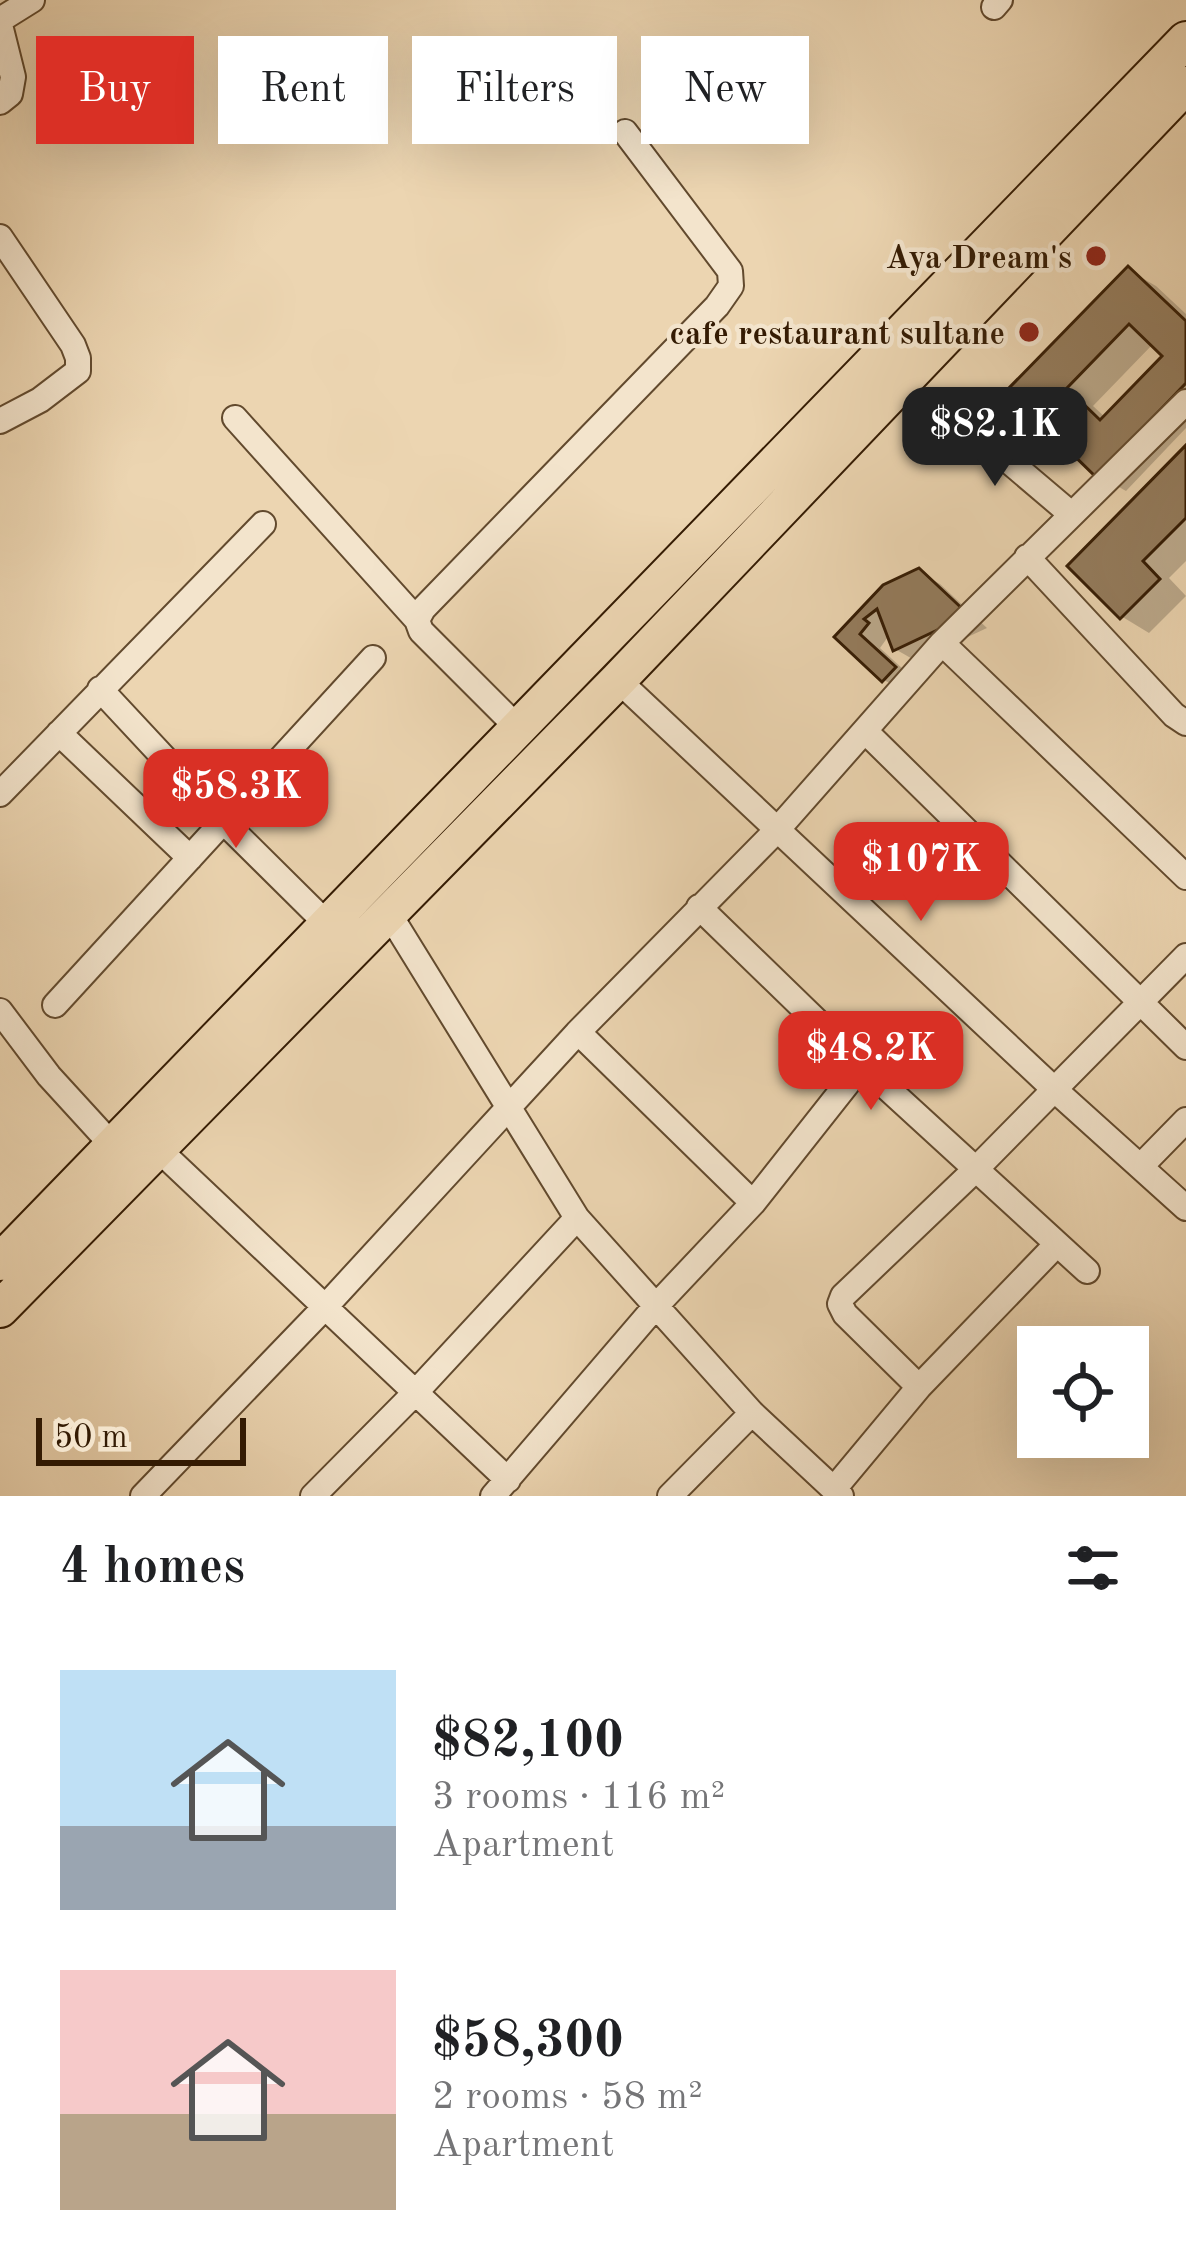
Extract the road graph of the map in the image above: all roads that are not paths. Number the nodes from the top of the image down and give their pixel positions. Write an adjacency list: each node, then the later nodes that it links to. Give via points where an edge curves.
1 (32, 0): 2 (street)
2 (0, 22): 5 (street, via 14,77)
3 (1186, 40): 21 (main road)
4 (1186, 85): 18 (main road)
5 (0, 102)
6 (625, 133): 15 (street, via 730,271 730,286)
7 (0, 237): 11 (street, via 78,358 77,371)
8 (1186, 402): 12 (street)
9 (235, 418): 15 (street)
10 (958, 418): 12 (street)
11 (0, 421)
12 (1071, 514): 14 (street)
13 (263, 524): 19 (street)
14 (1027, 556): 16 (street); 20 (street)
15 (417, 620): 21 (street)
16 (942, 643): 22 (street); 28 (street)
17 (373, 658): 25 (street)
18 (618, 680): 26 (street); 30 (main road)
19 (100, 689): 23 (street); 25 (street)
20 (1186, 723)
21 (518, 728): 31 (main road)
22 (865, 731): 26 (street); 34 (street)
23 (59, 734): 24 (street); 27 (street)
24 (0, 794)
25 (223, 821): 27 (street); 31 (street)
26 (777, 830): 29 (street); 39 (street)
27 (190, 858): 33 (street)
28 (1186, 877)
29 (699, 907): 36 (street); 38 (street)
30 (388, 912): 40 (street); 43 (main road)
31 (327, 924): 42 (main road)
32 (1186, 956): 34 (street)
33 (55, 1005)
34 (1140, 1005): 37 (street); 39 (street)
35 (0, 1011): 42 (street)
36 (578, 1032): 40 (street); 46 (street)
37 (1186, 1047)
38 (862, 1065): 45 (street); 46 (street)
39 (1055, 1090): 44 (street); 45 (street)
40 (510, 1109): 48 (street); 52 (street)
41 (1186, 1120): 44 (street)
42 (112, 1146): 50 (main road)
43 (157, 1148): 52 (street); 54 (main road)
44 (1142, 1166): 47 (street)
45 (976, 1168): 49 (street); 55 (street, via 840,1304)
46 (753, 1203): 53 (street)
47 (1186, 1208)
48 (577, 1218): 53 (street); 56 (street)
49 (1057, 1244): 51 (street); 55 (street)
50 (0, 1262)
51 (1088, 1271)
52 (326, 1306): 56 (street); 60 (street)
53 (655, 1307): 57 (street); 58 (street)
54 (0, 1309)
55 (919, 1387): 59 (street)
56 (415, 1393): 58 (street); 61 (street)
57 (752, 1413): 59 (street); 62 (street)
58 (501, 1488)
59 (838, 1492)
60 (143, 1496)
61 (313, 1496)
62 (670, 1496)

